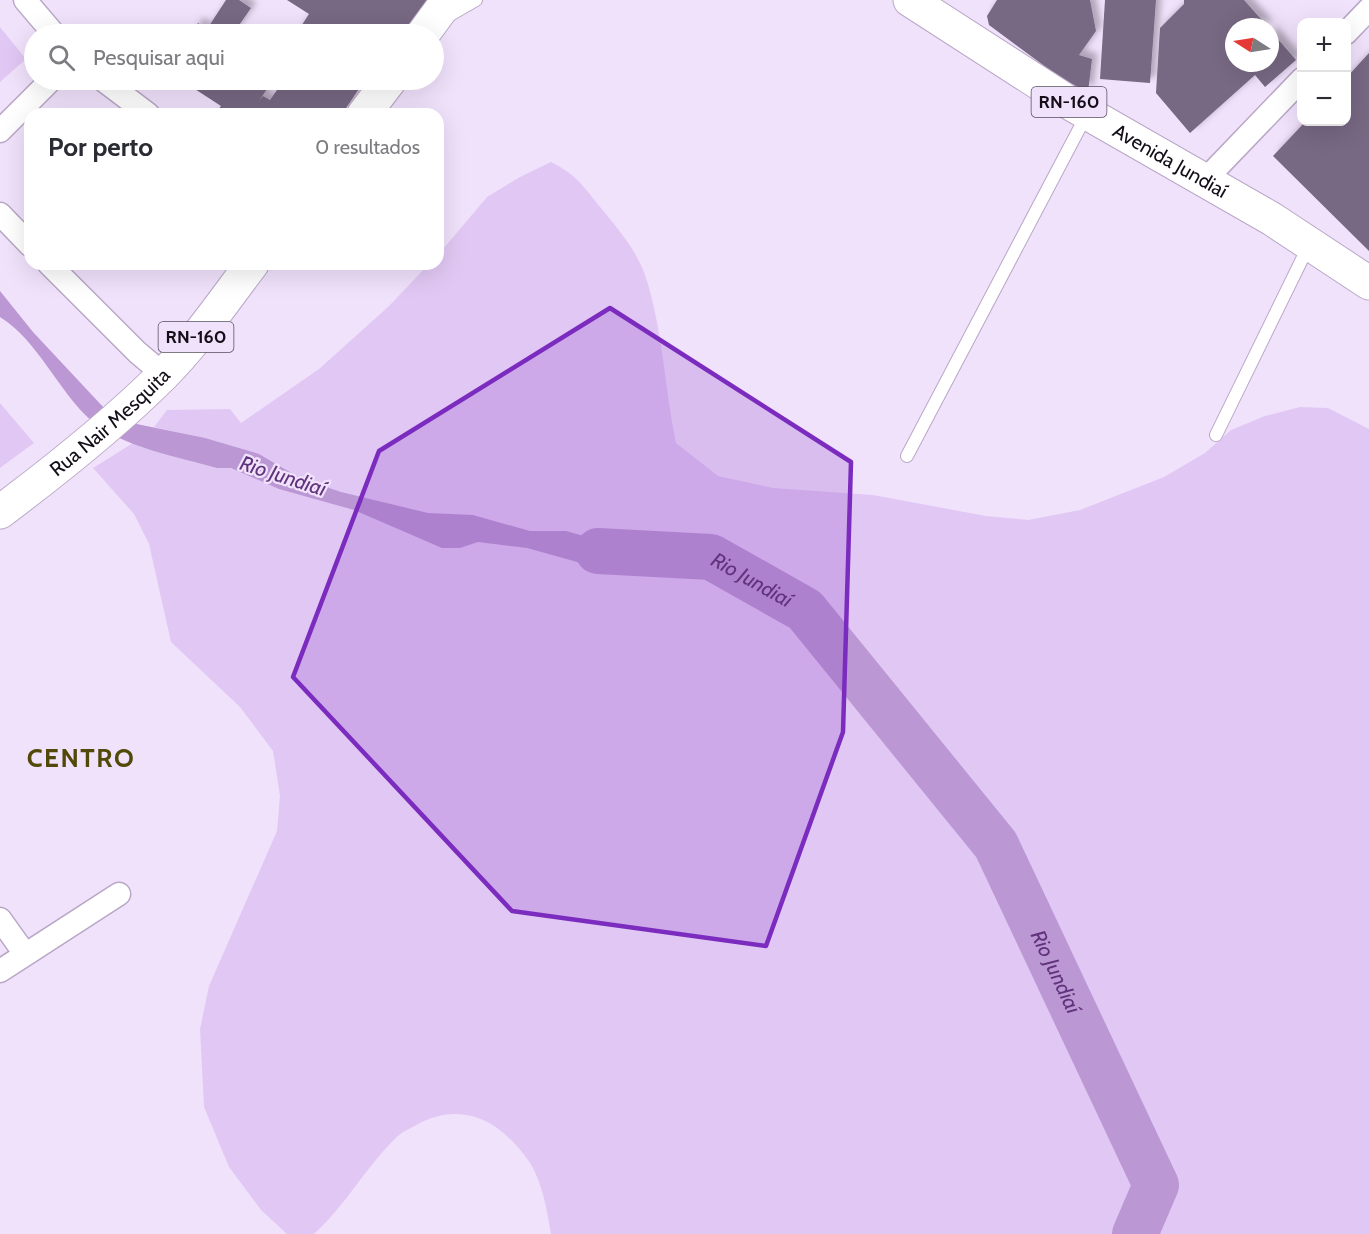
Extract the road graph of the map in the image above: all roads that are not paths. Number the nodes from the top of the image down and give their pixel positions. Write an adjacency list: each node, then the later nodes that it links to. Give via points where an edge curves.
1 (25, 0): 6 (street)
2 (448, 0): 7 (main road)
3 (476, 0): 8 (lane)
4 (933, 6): 16 (main road, Avenida Jundiaí / RN-160)
5 (1369, 9): 9 (street)
6 (45, 24)
7 (430, 24)
8 (437, 24)
9 (1351, 29)
10 (1297, 85): 18 (street)
11 (41, 90): 17 (street)
12 (116, 90): 14 (street)
13 (382, 90): 15 (main road)
14 (140, 108)
15 (369, 108)
16 (1088, 113): 18 (main road, Avenida Jundiaí / RN-160); 27 (lane)
17 (0, 131)
18 (1205, 180): 21 (main road, Avenida Jundiaí / RN-160)
19 (0, 214): 20 (street)
20 (24, 239)
21 (1310, 244): 24 (main road, Avenida Jundiaí / RN-160); 26 (lane)
22 (55, 270): 25 (street)
23 (247, 270): 25 (main road, Rua Nair Mesquita / RN-160)
24 (1369, 283)
25 (164, 374): 28 (main road, Rua Nair Mesquita / RN-160)
26 (1216, 435)
27 (907, 456)
28 (0, 512)
29 (119, 894): 31 (street)
30 (0, 920): 31 (street)
31 (25, 954): 32 (street)
32 (0, 971)

